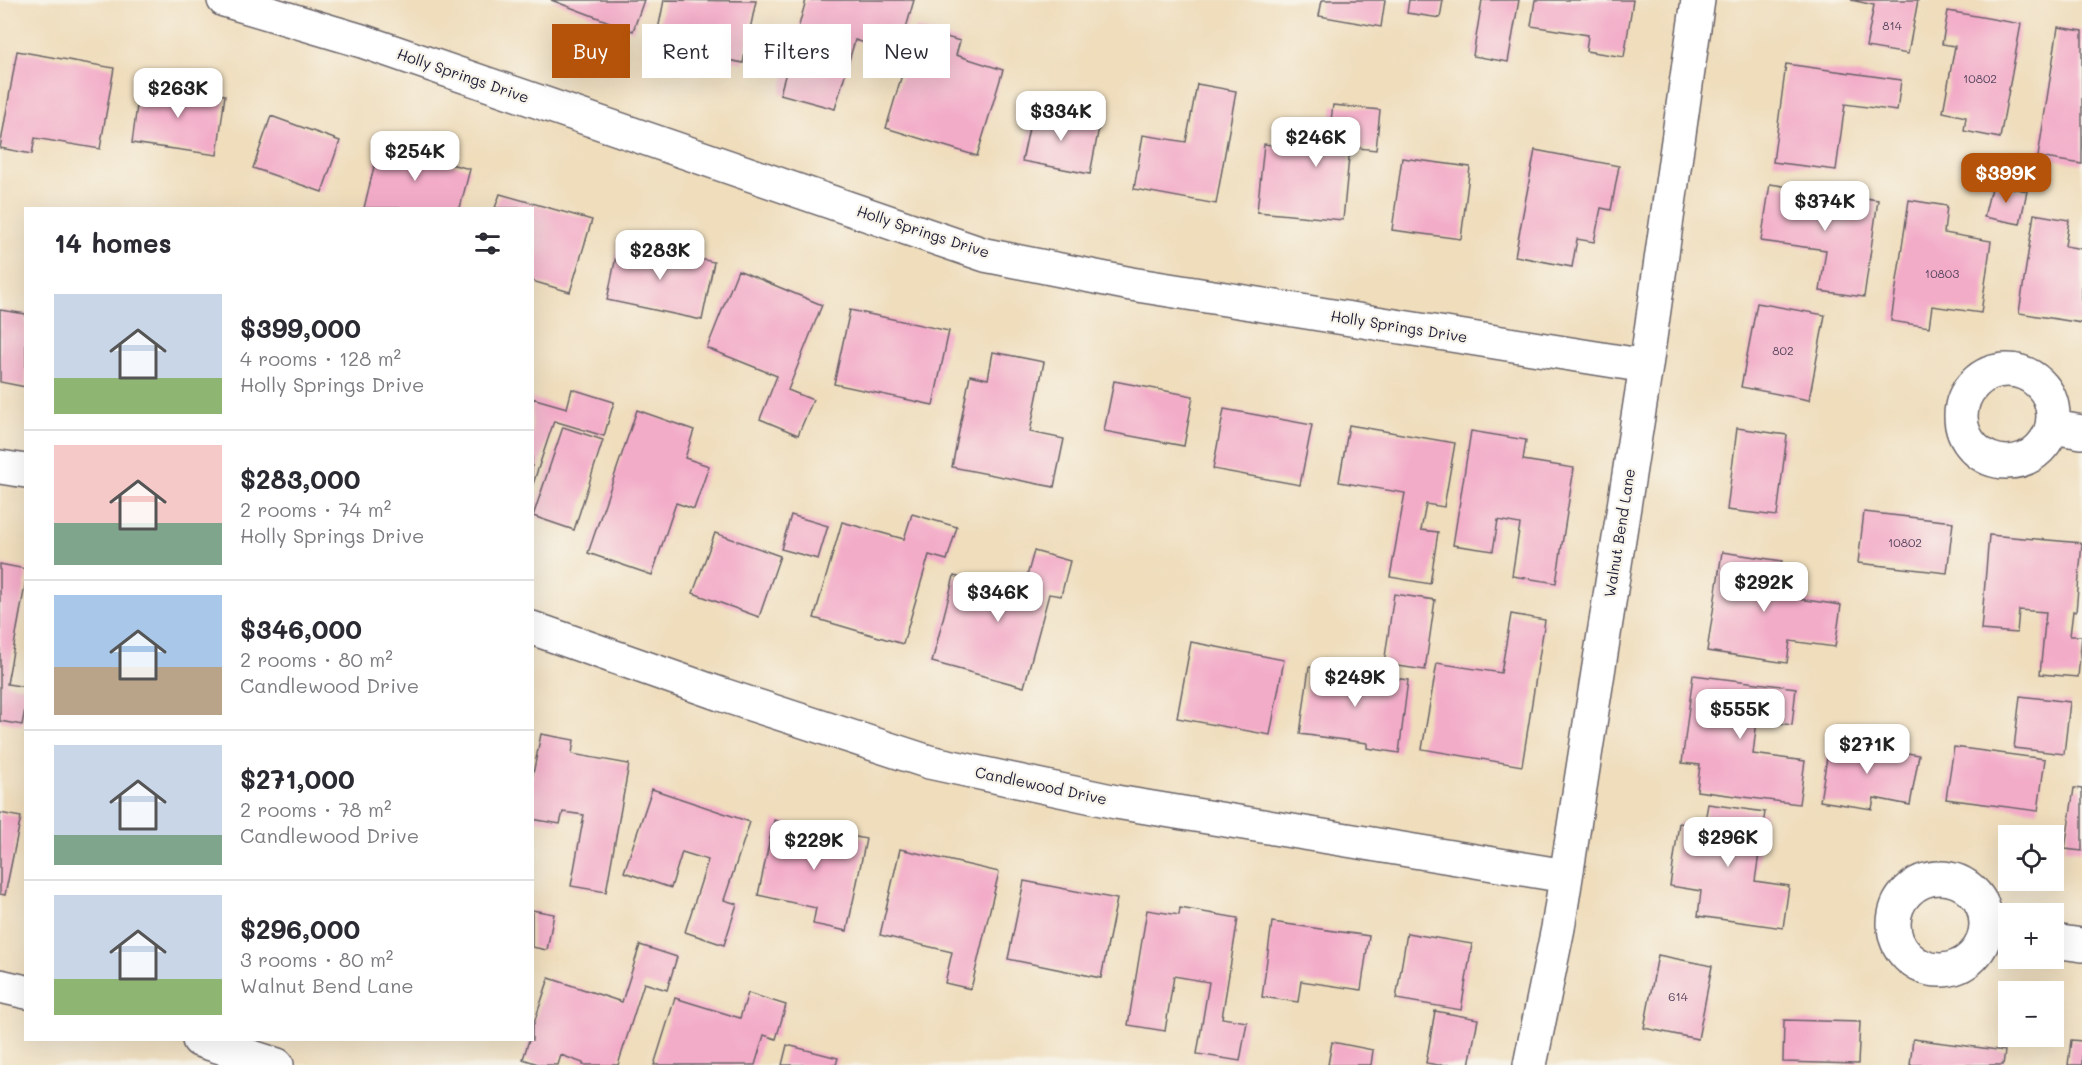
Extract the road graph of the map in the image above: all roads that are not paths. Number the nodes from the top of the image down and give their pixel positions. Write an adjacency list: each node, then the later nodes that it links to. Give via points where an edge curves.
1 (224, 0): 3 (street, Holly Springs Drive, via 362,41 985,255 1131,284)
2 (1698, 0): 3 (street, Walnut Bend Lane)
3 (1646, 366): 7 (street, Walnut Bend Lane)
4 (0, 467): 5 (street)
5 (24, 471)
6 (534, 629): 7 (street, Candlewood Drive, via 929,762 1116,802)
7 (1566, 876): 14 (street, Walnut Bend Lane)
8 (2064, 942): 9 (street)
9 (2082, 945)
10 (0, 986): 11 (street)
11 (24, 992)
12 (202, 1041): 13 (street)
13 (277, 1065)
14 (1530, 1065)

